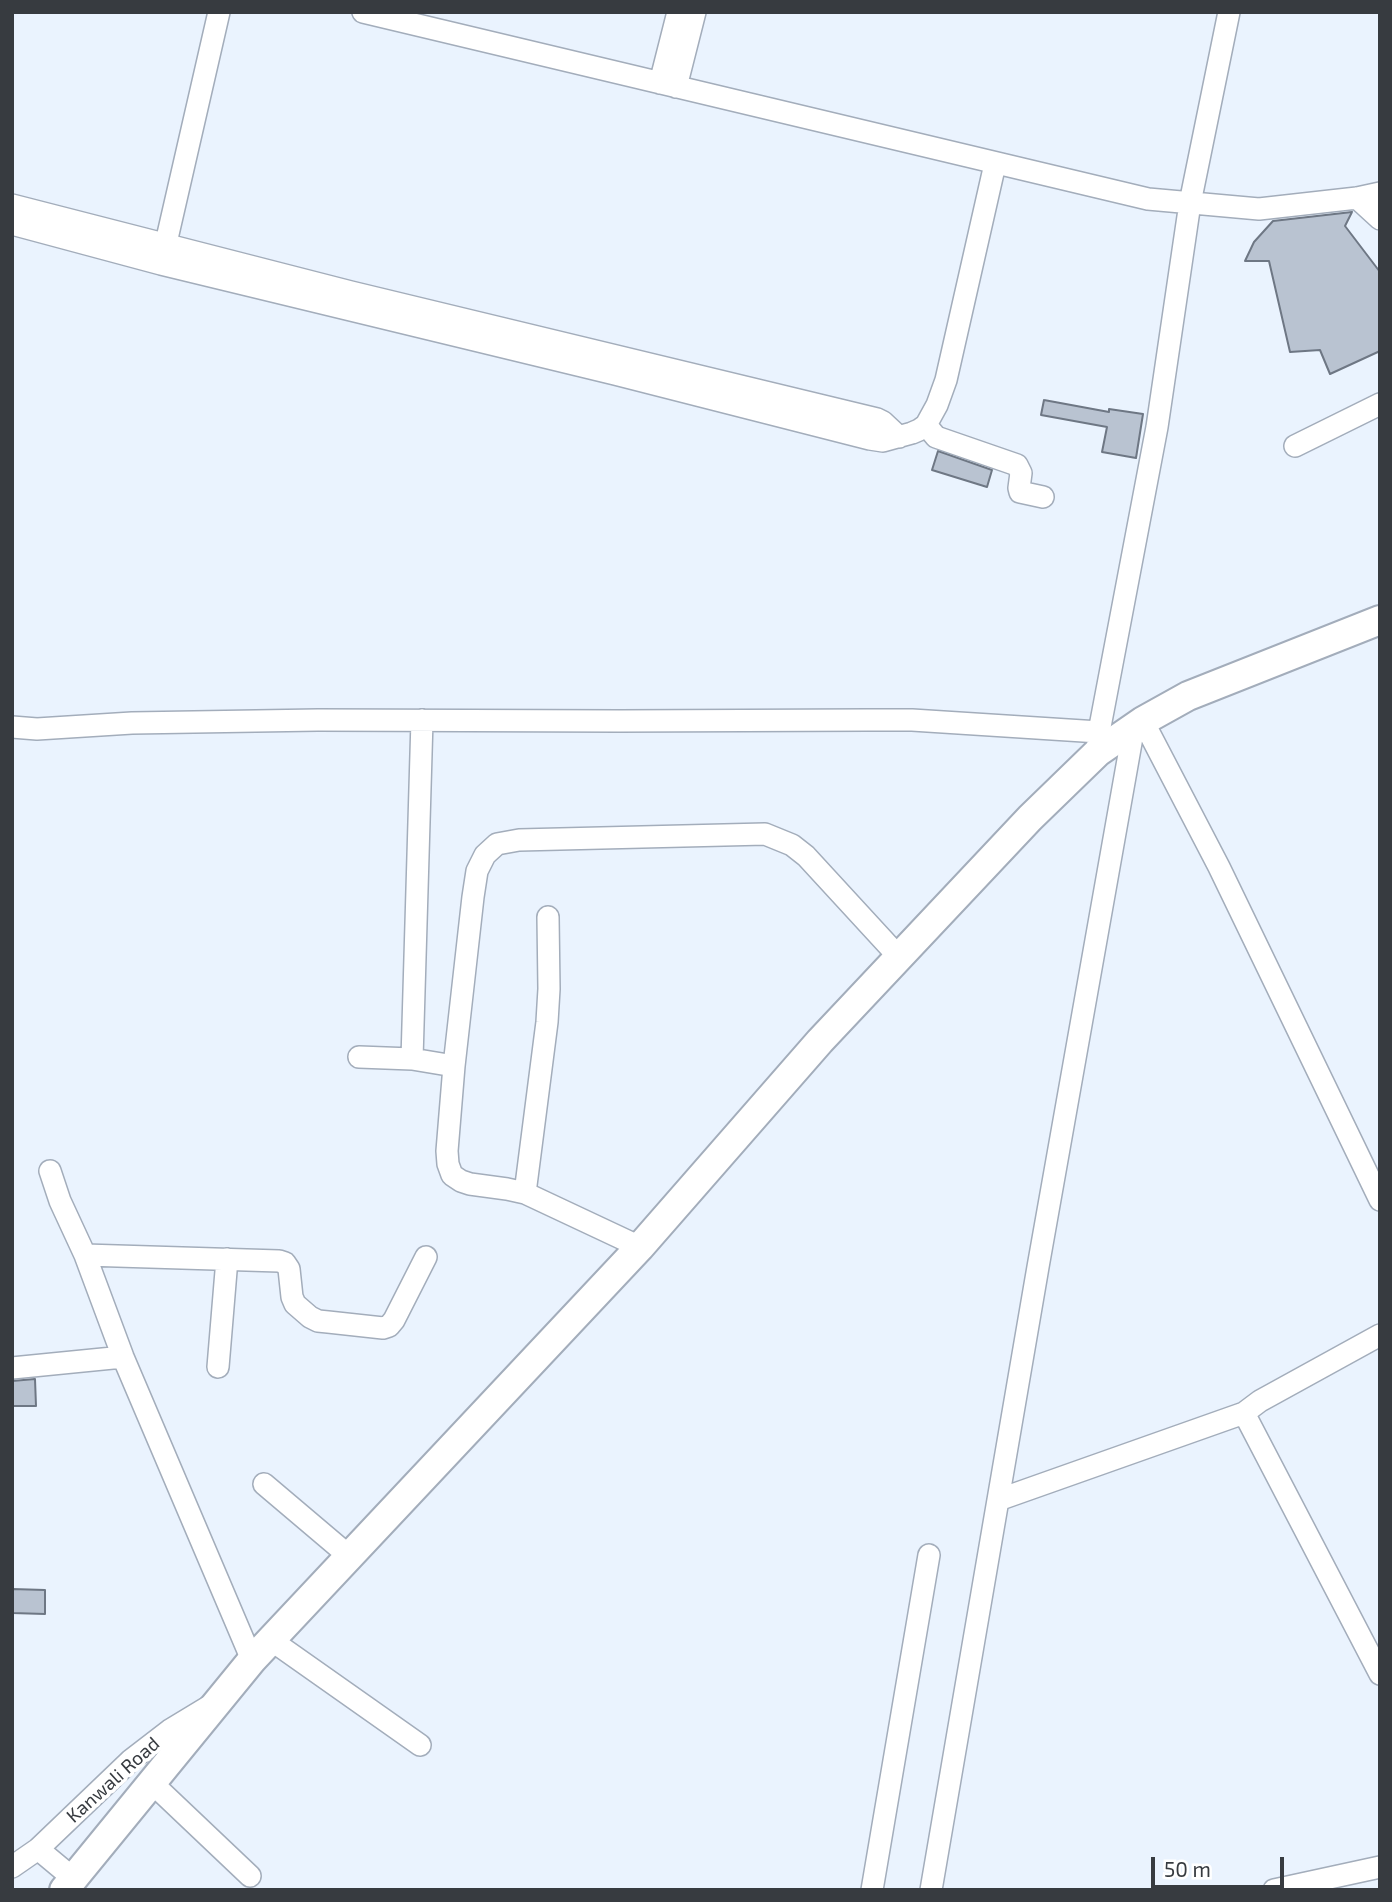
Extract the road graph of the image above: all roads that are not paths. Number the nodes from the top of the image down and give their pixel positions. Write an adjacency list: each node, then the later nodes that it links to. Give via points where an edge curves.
1 (219, 12): 14 (street)
2 (363, 12): 6 (street)
3 (678, 12): 6 (street)
4 (695, 12): 6 (street)
5 (1229, 12): 10 (street)
6 (668, 85): 7 (street)
7 (995, 164): 10 (street, via 1148,199); 16 (street, via 946,380)
8 (1380, 193): 9 (street)
9 (1357, 198): 10 (street, via 1259,209); 12 (street)
10 (1190, 203): 23 (street, via 1157,427)
11 (12, 205): 14 (street)
12 (1380, 219)
13 (12, 225): 14 (street)
14 (164, 254): 16 (street, via 351,292 877,419 899,437)
15 (1378, 408): 17 (street)
16 (926, 425): 18 (street, via 936,437 1017,465 1020,492)
17 (1295, 446)
18 (1042, 498)
19 (1380, 620): 21 (main road, via 1188,696)
20 (422, 720): 22 (street); 23 (street, via 912,720); 27 (street)
21 (1138, 723): 23 (main road); 31 (street, via 1219,867); 42 (street)
22 (12, 727)
23 (1099, 742): 25 (main road)
24 (548, 917): 30 (street, via 547,1022)
25 (898, 956): 28 (street, via 806,856 765,834 497,844 477,871); 32 (main road)
26 (359, 1058): 27 (street)
27 (412, 1059): 28 (street)
28 (454, 1066): 30 (street, via 447,1151 452,1175 470,1184)
29 (50, 1171): 33 (street)
30 (525, 1193): 32 (street)
31 (1380, 1200)
32 (640, 1247): 44 (main road)
33 (86, 1255): 35 (street); 37 (street)
34 (426, 1257): 35 (street, via 394,1320 383,1328 318,1321 295,1304 285,1263)
35 (227, 1259): 38 (street)
36 (1380, 1335): 40 (street)
37 (123, 1357): 39 (street); 45 (street)
38 (218, 1367)
39 (12, 1368)
40 (1244, 1413): 42 (street); 46 (street)
41 (264, 1484): 44 (street)
42 (998, 1500): 56 (street)
43 (929, 1555): 55 (street)
44 (349, 1556): 45 (main road)
45 (261, 1650): 47 (main road); 48 (street)
46 (1380, 1674)
47 (218, 1701): 49 (main road); 50 (street, Kanwali Road, via 131,1760)
48 (420, 1745)
49 (152, 1783): 53 (street); 54 (main road)
50 (37, 1849): 51 (street, Kanwali Road); 54 (street)
51 (12, 1867)
52 (1377, 1868): 57 (street); 58 (street)
53 (250, 1876)
54 (69, 1884)
55 (872, 1890)
56 (931, 1890)
57 (1274, 1890)
58 (1370, 1890)

